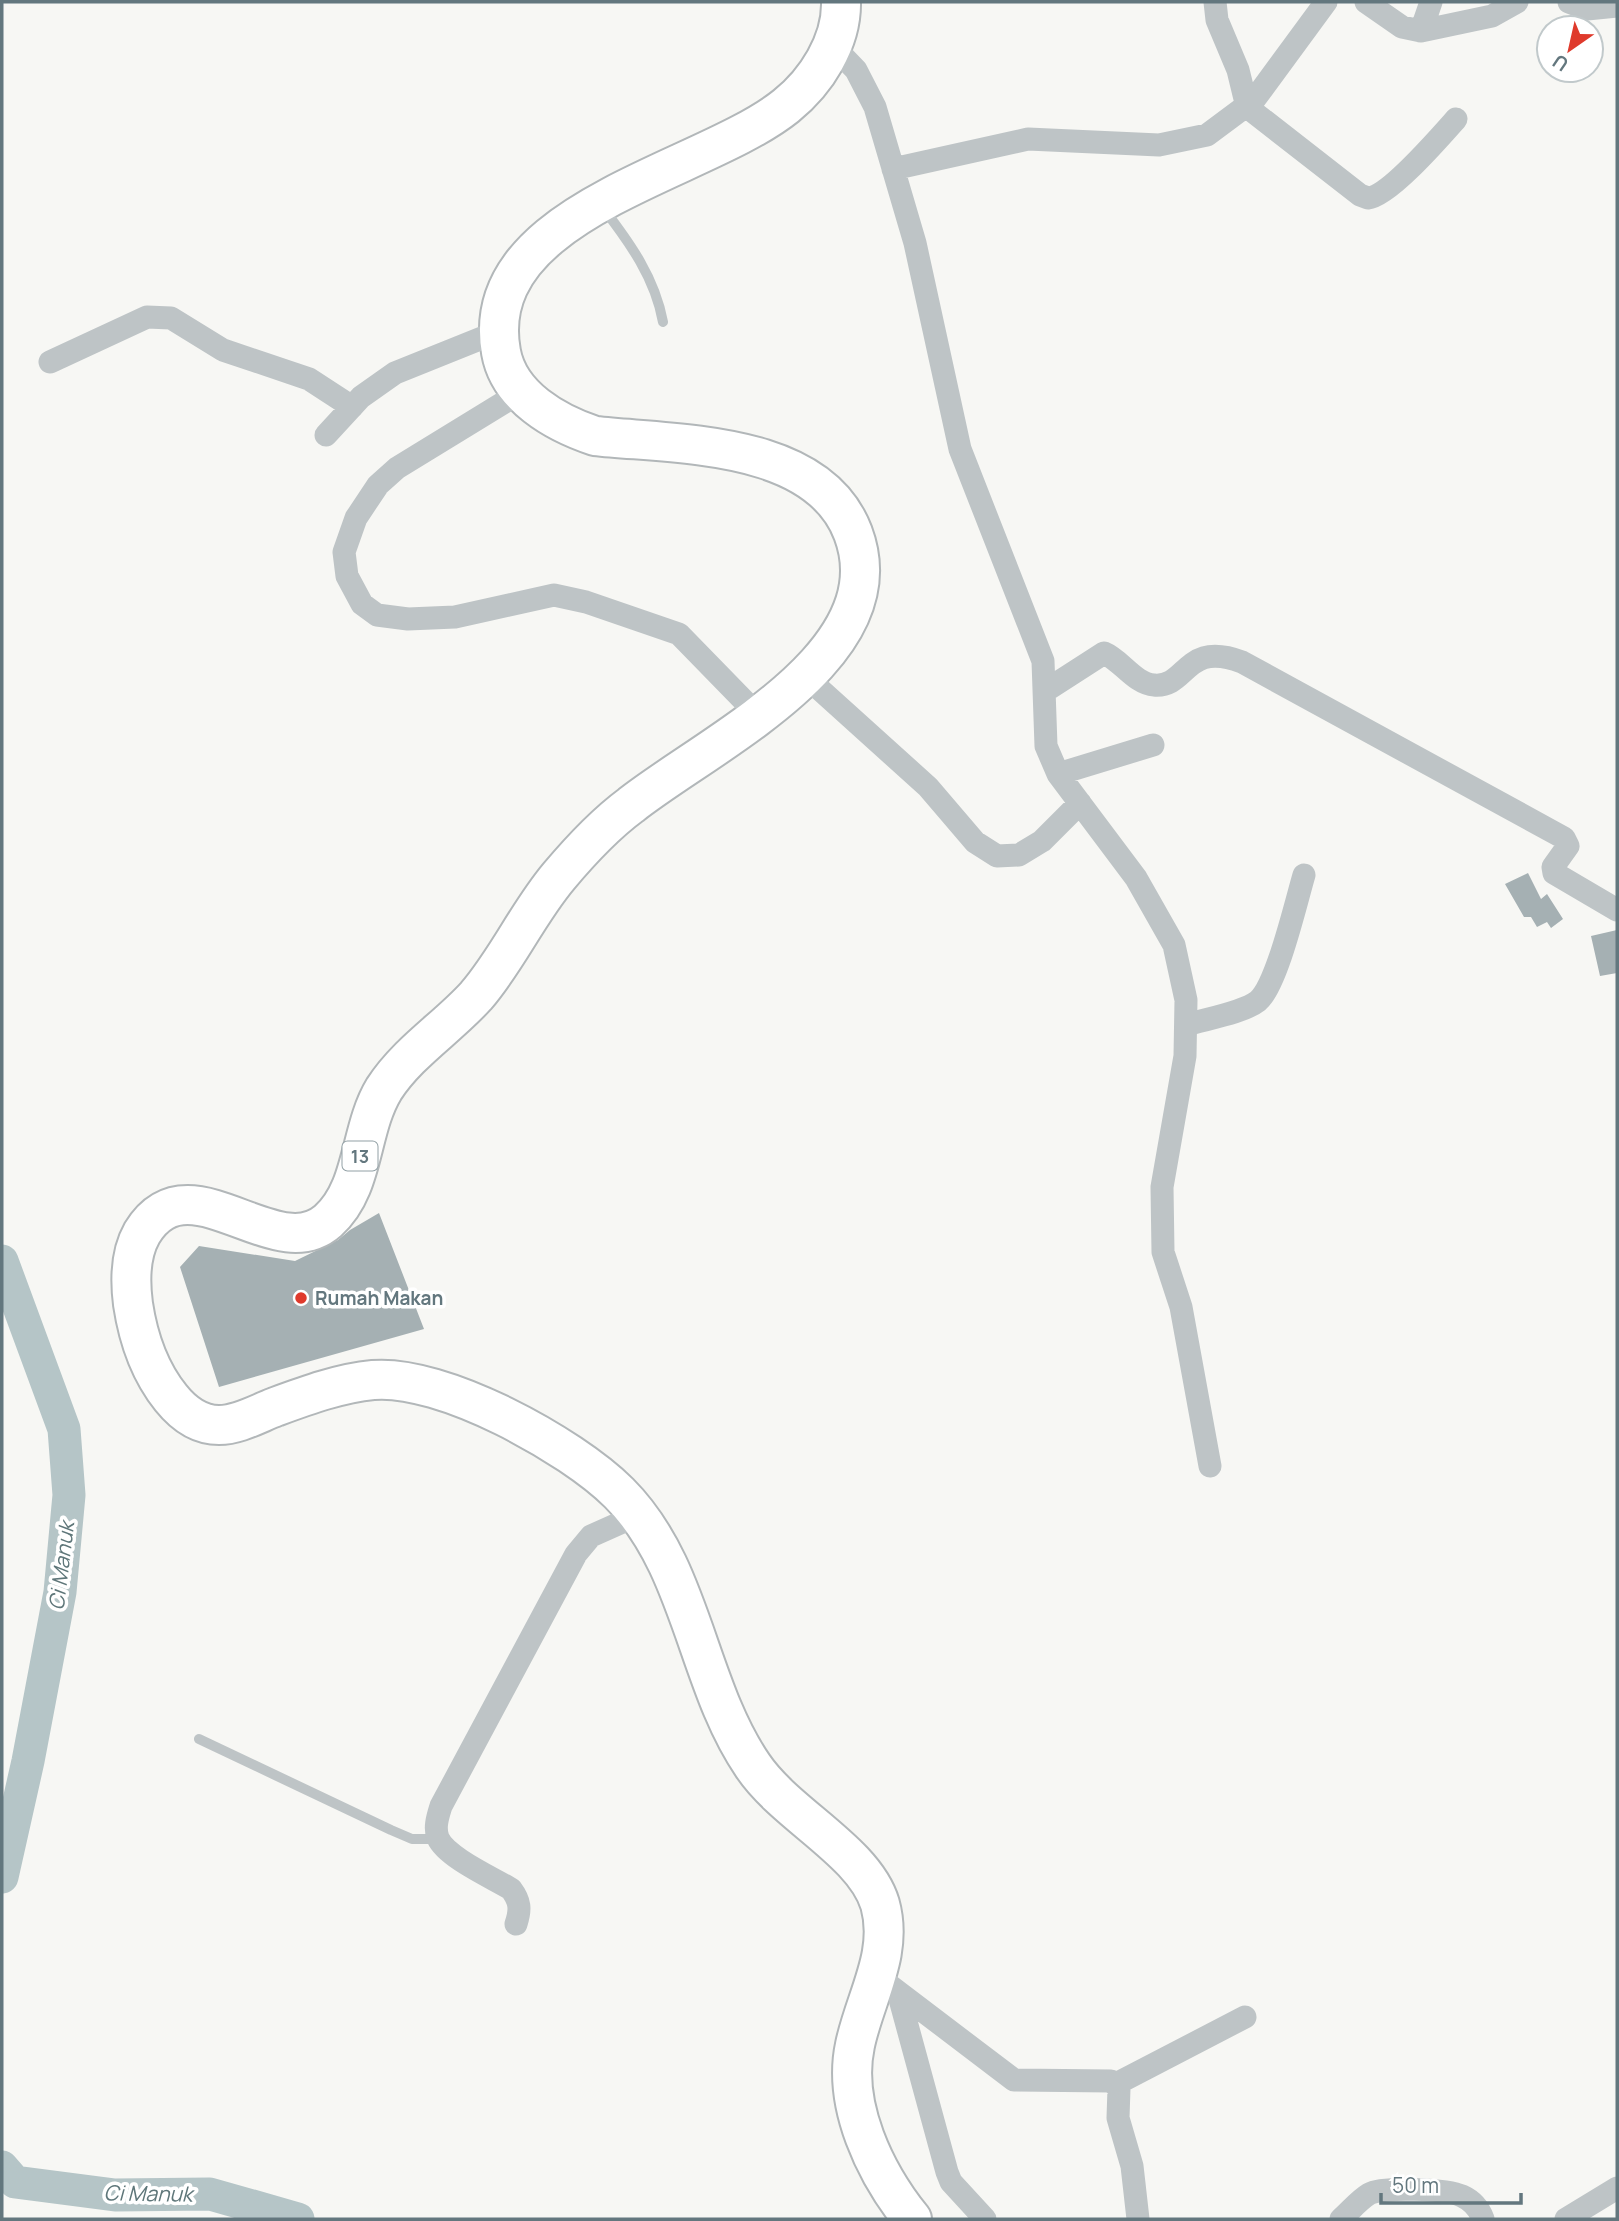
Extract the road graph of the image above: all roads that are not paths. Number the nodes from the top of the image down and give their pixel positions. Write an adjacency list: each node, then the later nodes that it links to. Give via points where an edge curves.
1 (841, 2): 10 (highway, 13)
2 (1215, 2): 11 (street)
3 (1326, 2): 11 (street)
4 (1366, 2): 9 (street, via 1402,27)
5 (1431, 2): 9 (street)
6 (1517, 2): 9 (street, via 1492,16)
7 (1569, 2): 8 (street, via 1587,9)
8 (1617, 6)
9 (1421, 31)
10 (832, 45): 13 (street, via 856,70 875,107); 14 (highway, 13, via 800,93 768,118)
11 (1247, 107): 12 (street, via 1368,198 1404,172); 13 (street, via 1207,135 1158,145 1028,139)
12 (1456, 119)
13 (893, 169): 22 (street, via 915,243 960,449 1043,662)
14 (599, 204): 15 (lane, via 649,278); 16 (highway, 13, via 531,254 506,289)
15 (663, 321)
16 (497, 332): 18 (highway, 13, via 502,359); 19 (street, via 395,373)
17 (50, 362): 19 (street, via 148,317 163,316 230,354 309,379)
18 (521, 392): 21 (highway, 13, via 573,429 595,436 761,456 809,477 831,497 846,516 858,545 861,578 846,627); 23 (street, via 397,468 378,485 356,518 344,552 346,576 362,604 377,615 408,619 455,617 554,595 586,602 679,634)
19 (352, 407): 20 (street)
20 (326, 435)
21 (805, 676): 23 (highway, 13); 26 (street, via 928,787 975,842 997,856 1019,855 1042,841)
22 (1045, 691): 25 (street, via 1046,746); 28 (street, via 1104,653 1156,686 1209,655 1242,662 1564,838 1568,846 1553,867 1554,873)
23 (757, 714): 31 (highway, 13, via 629,806 556,879 492,977 385,1088 370,1119 350,1192 332,1218 316,1230 298,1234 202,1206 178,1207 148,1224 134,1251 133,1304 147,1357 171,1398 200,1422 238,1422 340,1387 372,1380 400,1381 442,1390 522,1426 593,1471)
24 (1153, 745): 25 (street)
25 (1058, 774): 26 (street)
26 (1080, 803): 29 (street, via 1136,878 1174,946 1185,991)
27 (1304, 875): 29 (street, via 1281,952 1260,999)
28 (1617, 910)
29 (1186, 1025): 30 (street, via 1185,1056 1162,1187 1163,1252 1181,1307)
30 (1210, 1466)
31 (638, 1515): 33 (street, via 591,1536 576,1554 441,1806 436,1822); 35 (highway, 13, via 667,1567 724,1711 751,1763 793,1811 851,1859 876,1893 885,1931)
32 (199, 1739): 33 (lane, via 412,1839)
33 (439, 1839): 34 (street, via 447,1850 511,1889 520,1910)
34 (516, 1924)
35 (887, 1984): 37 (street, via 1014,2080); 39 (highway, 13, via 855,2044 853,2089 856,2111 886,2182); 40 (street, via 951,2182)
36 (1245, 2017): 37 (street)
37 (1116, 2084): 41 (street)
38 (1617, 2188): 44 (street)
39 (912, 2219)
40 (985, 2219)
41 (1138, 2219)
42 (1341, 2219): 43 (street, via 1368,2194 1397,2190 1448,2191 1463,2196 1475,2203)
43 (1483, 2219)
44 (1566, 2219)

